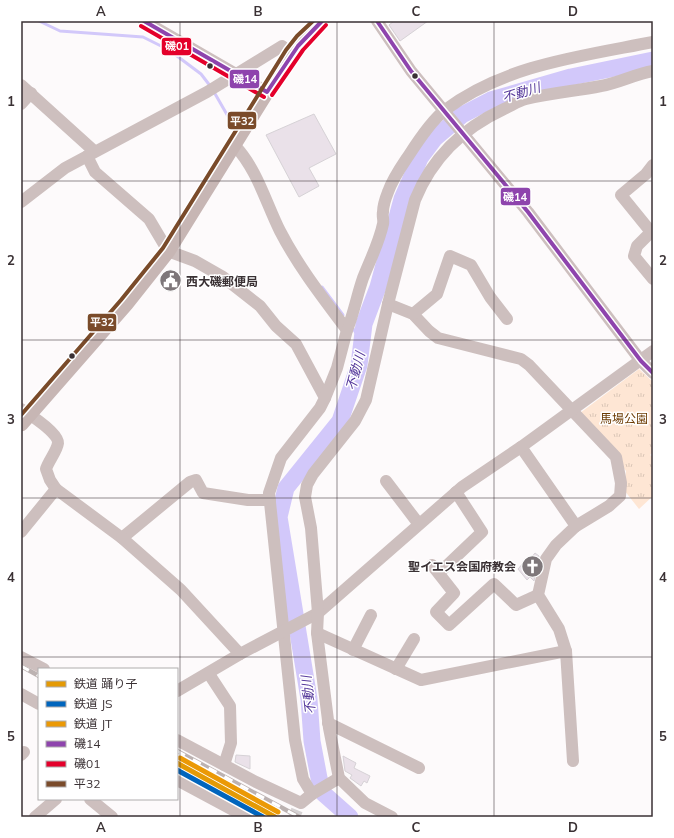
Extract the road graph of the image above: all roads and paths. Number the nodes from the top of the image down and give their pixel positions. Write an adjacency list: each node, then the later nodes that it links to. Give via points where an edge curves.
1 (144, 21): 7 (street)
2 (322, 21): 5 (main road)
3 (377, 21): 12 (street, via 411,71)
4 (653, 42): 12 (street, via 586,55 494,81 469,94)
5 (291, 53): 7 (street, via 282,46); 9 (main road)
6 (653, 71): 13 (street, via 603,86 525,100)
7 (237, 75): 9 (street); 15 (street)
8 (21, 85): 10 (street)
9 (267, 92): 14 (main road)
10 (32, 93): 11 (street); 15 (street)
11 (21, 104)
12 (446, 112): 13 (street); 23 (street, via 416,144 396,174 388,192 376,248 362,280)
13 (462, 130): 20 (street, via 435,161 420,187); 25 (street)
14 (235, 146): 18 (main road); 23 (street, via 245,156 281,232 298,261)
15 (91, 154): 17 (street, via 59,172); 18 (street, via 95,172 149,219)
16 (653, 165): 19 (street, via 621,195 651,232 637,246 634,256)
17 (21, 202)
18 (168, 251): 27 (street, via 195,261 223,277 260,306 276,326 296,344); 29 (main road, via 126,304)
19 (653, 278)
20 (388, 304): 21 (street); 40 (street, via 366,400 355,421 314,474 305,498 311,528)
21 (413, 314): 22 (street, via 437,294 450,256 471,265); 28 (street, via 438,338 521,359)
22 (507, 319)
23 (347, 330): 27 (street, via 337,368)
24 (653, 351): 25 (street)
25 (641, 361): 26 (street); 28 (street)
26 (653, 372)
27 (325, 398): 34 (street, via 281,458 269,493)
28 (571, 411): 30 (street); 36 (street, via 616,457 622,483 620,496 609,506)
29 (24, 416): 32 (street, via 58,437 58,443 46,469)
30 (521, 447): 33 (street); 36 (street)
31 (386, 481): 35 (street)
32 (56, 488): 37 (street); 38 (street)
33 (456, 492): 35 (street); 39 (street, via 482,532 436,569 454,593 436,612 449,625 494,584 516,605)
34 (270, 500): 38 (street, via 248,500 203,493 196,480 191,479); 42 (street)
35 (418, 523): 40 (street)
36 (576, 526): 39 (street, via 556,545 546,559)
37 (21, 532)
38 (122, 538): 47 (street, via 181,590)
39 (538, 594): 46 (street, via 559,629)
40 (318, 613): 42 (street); 43 (street)
41 (371, 615): 45 (street)
42 (285, 632): 47 (street); 62 (street, via 288,681 299,764 303,779)
43 (317, 633): 45 (street); 55 (street)
44 (414, 639): 50 (street)
45 (353, 650): 50 (street)
46 (566, 651): 50 (street, via 421,680); 57 (street)
47 (240, 654): 51 (street)
48 (21, 657): 49 (street)
49 (42, 668)
50 (396, 669)
51 (209, 674): 52 (street); 58 (street, via 230,706 231,743)
52 (178, 690)
53 (21, 694): 54 (street)
54 (38, 703)
55 (328, 723): 59 (street); 60 (street)
56 (178, 741): 58 (street)
57 (573, 760)
58 (224, 765): 62 (street, via 299,806)
59 (419, 768)
60 (339, 778): 62 (street); 68 (street, via 364,803)
61 (178, 781): 67 (street)
62 (312, 794)
63 (55, 800): 65 (street)
64 (91, 800): 66 (street)
65 (35, 817)
66 (112, 817)
67 (246, 817)
68 (392, 817)

